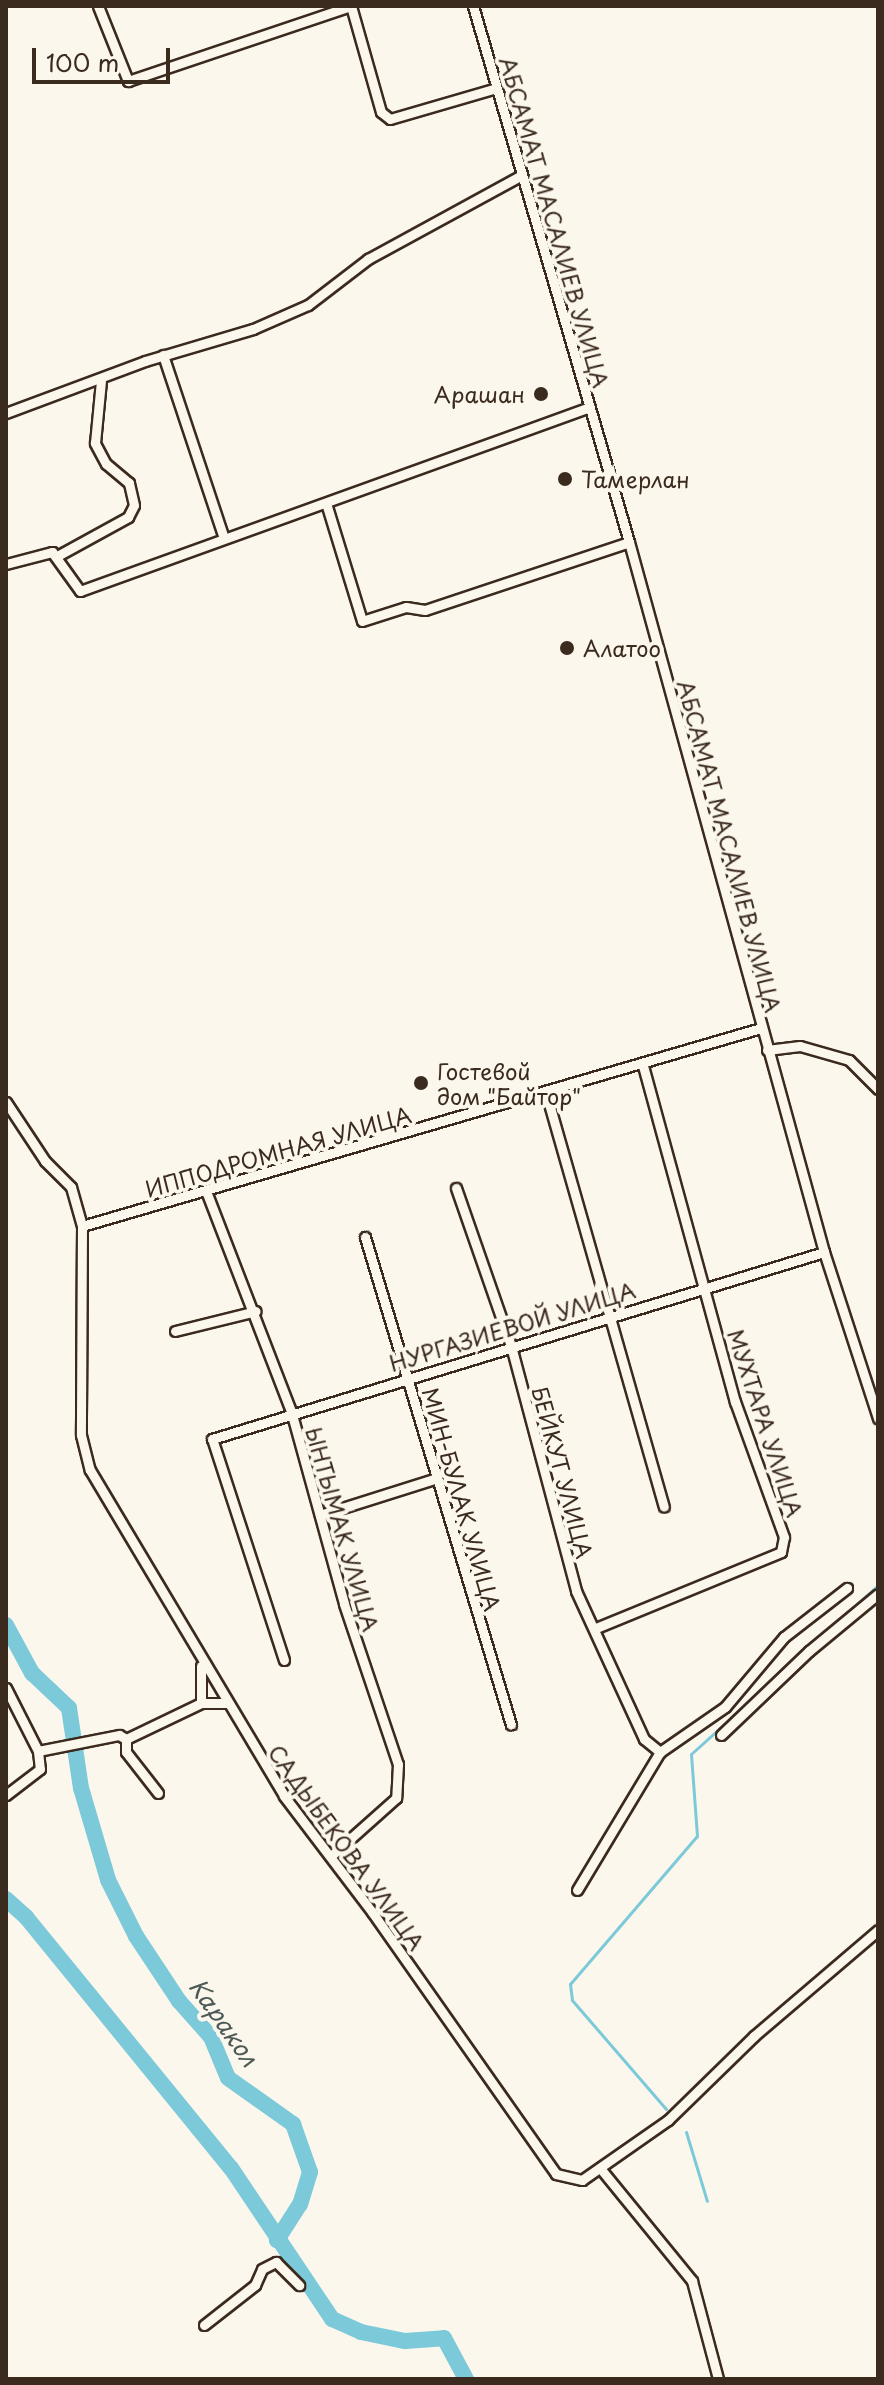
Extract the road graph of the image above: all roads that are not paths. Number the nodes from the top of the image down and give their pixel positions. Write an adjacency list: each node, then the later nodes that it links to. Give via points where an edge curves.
1 (98, 6): 2 (street, via 128,81)
2 (351, 6): 4 (street, via 381,112 390,119)
3 (473, 6): 4 (street, АБСАМАТ МАСАЛИЕВ УЛИЦА)
4 (497, 88): 5 (street, АБСАМАТ МАСАЛИЕВ УЛИЦА)
5 (522, 175): 6 (street, via 368,259 308,305 253,329); 8 (street, АБСАМАТ МАСАЛИЕВ УЛИЦА)
6 (163, 355): 7 (street); 11 (street)
7 (101, 381): 9 (street); 13 (street, via 95,443 106,464 129,483 134,505 128,517)
8 (590, 407): 10 (street); 12 (street, АБСАМАТ МАСАЛИЕВ УЛИЦА)
9 (6, 413)
10 (326, 503): 11 (street); 12 (street, via 362,621 406,607 425,610)
11 (224, 538): 13 (street, via 80,591 73,587)
12 (629, 542): 15 (street, АБСАМАТ МАСАЛИЕВ УЛИЦА)
13 (59, 555): 14 (street, via 48,552)
14 (6, 564)
15 (761, 1028): 16 (street, АБСАМАТ МАСАЛИЕВ УЛИЦА); 17 (street, ИППОДРОМНАЯ УЛИЦА)
16 (767, 1050): 18 (street, via 800,1046 849,1060); 25 (street, АБСАМАТ МАСАЛИЕВ УЛИЦА)
17 (643, 1065): 19 (street, ИППОДРОМНАЯ УЛИЦА); 26 (street, МУХТАРА УЛИЦА)
18 (878, 1089)
19 (546, 1093): 22 (street, ИППОДРОМНАЯ УЛИЦА); 28 (street)
20 (6, 1102): 23 (street, САДЫБЕКОВА УЛИЦА, via 45,1161 71,1187)
21 (456, 1188): 30 (street, БЕЙКУТ УЛИЦА)
22 (206, 1191): 23 (street, ИППОДРОМНАЯ УЛИЦА); 27 (street, ЫНТЫМАК УЛИЦА)
23 (82, 1226): 41 (street, САДЫБЕКОВА УЛИЦА, via 81,1435 90,1470)
24 (365, 1237): 31 (street, МИН-БУЛАК УЛИЦА)
25 (824, 1252): 26 (street, НУРГАЗИЕВОЙ УЛИЦА); 33 (street, АБСАМАТ МАСАЛИЕВ УЛИЦА)
26 (705, 1287): 28 (street, НУРГАЗИЕВОЙ УЛИЦА); 39 (street, МУХТАРА УЛИЦА, via 735,1402 784,1537 781,1552)
27 (256, 1311): 29 (street); 32 (street, ЫНТЫМАК УЛИЦА)
28 (607, 1318): 30 (street, НУРГАЗИЕВОЙ УЛИЦА); 35 (street)
29 (175, 1331)
30 (511, 1346): 31 (street, НУРГАЗИЕВОЙ УЛИЦА); 39 (street, БЕЙКУТ УЛИЦА, via 576,1591)
31 (408, 1376): 32 (street, НУРГАЗИЕВОЙ УЛИЦА); 34 (street, МИН-БУЛАК УЛИЦА)
32 (291, 1411): 36 (street, ЫНТЫМАК УЛИЦА); 40 (street, НУРГАЗИЕВОЙ УЛИЦА, via 212,1439)
33 (878, 1418)
34 (437, 1478): 36 (street); 45 (street, МИН-БУЛАК УЛИЦА)
35 (664, 1507)
36 (320, 1515): 52 (street, ЫНТЫМАК УЛИЦА, via 398,1764 396,1798)
37 (847, 1588): 49 (street, via 784,1637 725,1707)
38 (878, 1594): 46 (street)
39 (596, 1628): 49 (street, БЕЙКУТ УЛИЦА, via 644,1739)
40 (284, 1660)
41 (201, 1662): 43 (street); 44 (street, САДЫБЕКОВА УЛИЦА)
42 (6, 1688): 48 (street)
43 (201, 1703): 44 (street); 47 (street)
44 (226, 1703): 52 (street, САДЫБЕКОВА УЛИЦА, via 284,1796)
45 (511, 1725)
46 (721, 1735)
47 (126, 1739): 48 (street, via 119,1735); 50 (street, via 126,1752)
48 (38, 1751): 51 (street, via 40,1769)
49 (660, 1752): 53 (street)
50 (158, 1793)
51 (6, 1795)
52 (331, 1856): 55 (street, САДЫБЕКОВА УЛИЦА, via 556,2174 582,2180)
53 (577, 1890)
54 (878, 1930): 55 (street, САДЫБЕКОВА УЛИЦА, via 754,2036 668,2120)
55 (600, 2168): 58 (street, via 692,2281)
56 (299, 2285): 57 (street, via 276,2262)
57 (204, 2325)
58 (718, 2379)

